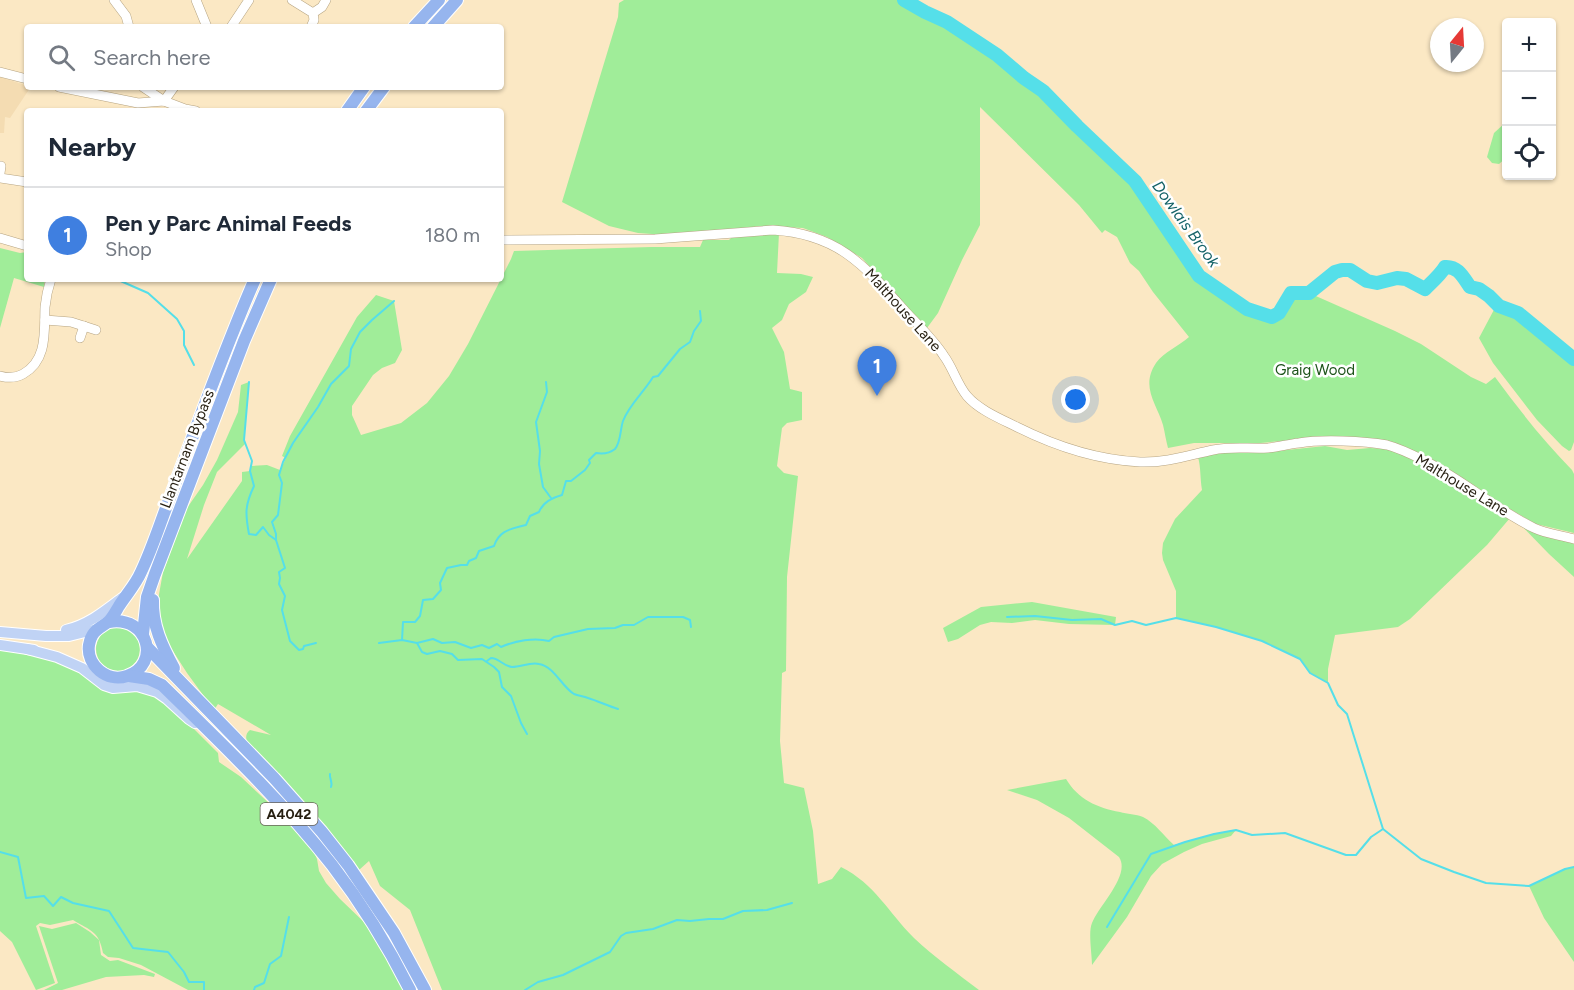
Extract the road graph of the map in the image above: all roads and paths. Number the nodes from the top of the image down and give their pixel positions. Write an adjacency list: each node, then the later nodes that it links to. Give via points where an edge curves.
1 (114, 0): 9 (street)
2 (196, 0): 10 (street)
3 (249, 0): 11 (street)
4 (292, 0): 8 (street)
5 (326, 0): 8 (street)
6 (439, 0): 13 (highway)
7 (458, 0): 14 (highway)
8 (313, 13): 12 (street)
9 (128, 24)
10 (206, 24)
11 (233, 24)
12 (312, 24)
13 (417, 24)
14 (436, 24)
15 (0, 72): 16 (street)
16 (24, 78)
17 (74, 90): 22 (street, via 138,103)
18 (148, 90): 22 (street)
19 (172, 90): 22 (street)
20 (362, 90): 24 (highway)
21 (382, 90): 25 (highway)
22 (164, 101): 23 (street)
23 (182, 108)
24 (349, 108)
25 (368, 108)
26 (0, 172): 27 (street)
27 (24, 182)
28 (0, 238): 30 (street)
29 (504, 240): 39 (street, Malthouse Lane, via 655,239 773,230 814,237 860,262 931,339 967,396 1035,435 1096,456 1142,462 1212,450 1269,448 1301,442 1385,445 1411,453 1534,528)
30 (24, 245)
31 (50, 282): 34 (street)
32 (254, 282): 41 (highway, Llantarnam Bypass, via 141,573)
33 (270, 282): 40 (highway, Llantarnam Bypass / A4042)
34 (45, 320): 35 (street); 38 (street, via 44,341 32,368 19,376)
35 (84, 326): 36 (street); 37 (street)
36 (96, 330)
37 (80, 338)
38 (0, 376)
39 (1574, 539)
40 (155, 574): 45 (highway, Llantarnam Bypass / A4042, via 147,597); 52 (highway, A4042, via 155,625)
41 (127, 594): 42 (highway, Llantarnam Bypass); 46 (main road, via 86,623)
42 (108, 622): 43 (highway); 45 (highway, via 128,622)
43 (97, 629): 46 (main road, via 69,636); 50 (highway, via 89,645)
44 (0, 632): 46 (main road)
45 (143, 634): 48 (highway)
46 (46, 636)
47 (0, 645): 49 (main road)
48 (147, 647): 51 (highway, via 143,664); 52 (highway, A4042)
49 (27, 649): 50 (main road, via 56,651); 53 (main road, via 82,668 113,688 137,686 157,692)
50 (92, 663): 51 (highway, via 112,678)
51 (129, 676): 53 (highway, A4042, via 162,685)
52 (185, 687): 55 (highway, A4042, via 322,832 394,933)
53 (206, 729): 54 (highway, A4042, via 265,787 332,865 374,925)
54 (410, 990)
55 (425, 990)

